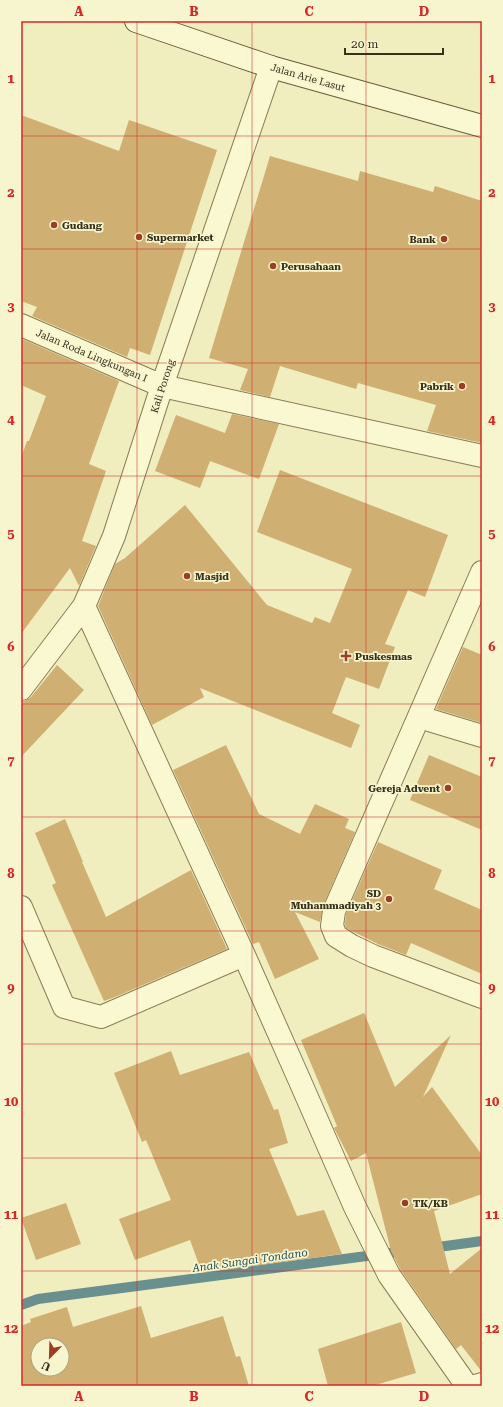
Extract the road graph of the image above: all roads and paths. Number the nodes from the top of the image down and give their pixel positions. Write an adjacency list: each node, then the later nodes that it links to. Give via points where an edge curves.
1 (136, 21): 2 (street, Jalan Arie Lasut)
2 (271, 67): 3 (street, Jalan Arie Lasut); 5 (street, Kali Porong)
3 (482, 126)
4 (21, 325): 5 (street, Jalan Roda Lingkungan I)
5 (162, 386): 6 (street, Jalan Roda Lingkungan I); 8 (street, Kali Porong, via 114,536)
6 (482, 456)
7 (482, 572): 10 (street)
8 (84, 606): 9 (street, Kali Porong); 13 (street)
9 (21, 689)
10 (419, 717): 11 (street); 14 (street, via 334,911 332,926 336,936 373,956)
11 (482, 736)
12 (21, 907): 13 (street, via 64,1007 101,1017)
13 (244, 955): 16 (street, via 354,1207 389,1275)
14 (482, 997)
15 (482, 1384): 17 (street)
16 (467, 1386)
17 (475, 1386)

